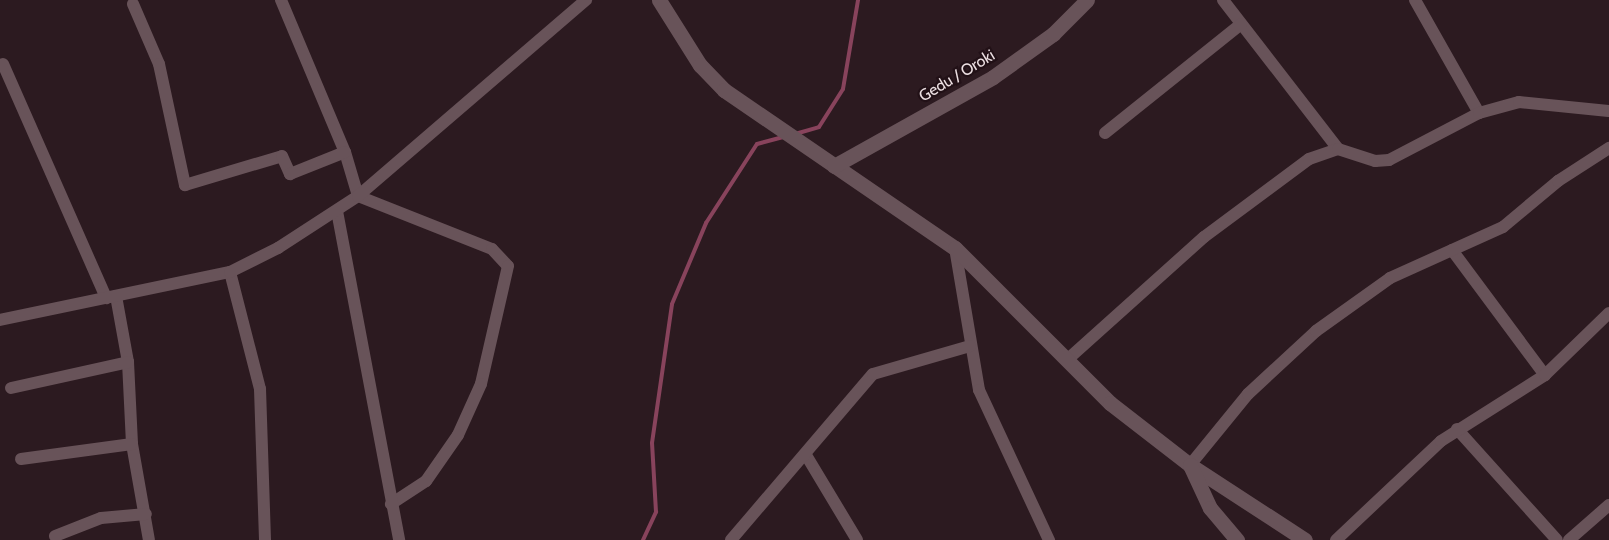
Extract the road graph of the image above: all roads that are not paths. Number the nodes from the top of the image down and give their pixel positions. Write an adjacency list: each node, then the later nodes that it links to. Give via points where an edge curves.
1 (280, 0): 15 (street)
2 (586, 0): 17 (street)
3 (659, 0): 16 (street, via 700,65 748,108)
4 (1087, 0): 16 (street, Gedu / Oroki, via 1053,34 993,77)
5 (1223, 0): 8 (street)
6 (1415, 0): 11 (street)
7 (133, 4): 15 (street, via 159,64 185,186 282,156 290,174)
8 (1241, 24): 12 (street); 14 (street)
9 (3, 64): 22 (street)
10 (1609, 111): 11 (street, via 1519,102)
11 (1479, 113): 14 (street, via 1390,160 1375,161)
12 (1105, 133)
13 (1609, 148): 20 (street, via 1558,181 1503,227)
14 (1338, 149): 26 (street, via 1310,159 1204,237)
15 (345, 152): 17 (street)
16 (834, 166): 19 (street)
17 (358, 196): 18 (street); 35 (street, via 492,249 503,257 509,271 481,384 458,435 426,481)
18 (337, 211): 21 (street); 35 (street)
19 (955, 248): 25 (street); 26 (street)
20 (1452, 250): 28 (street); 34 (street, via 1390,278 1316,331 1248,394)
21 (230, 272): 22 (street); 40 (street, via 260,389)
22 (111, 297): 24 (street); 27 (street)
23 (1609, 313): 28 (street)
24 (0, 320)
25 (970, 346): 32 (street, via 873,374); 44 (street, via 979,390)
26 (1068, 359): 34 (street, via 1110,403)
27 (128, 362): 29 (street); 31 (street)
28 (1545, 375): 30 (street)
29 (11, 388)
30 (1457, 429): 47 (street); 48 (street)
31 (132, 444): 33 (street); 37 (street)
32 (806, 455): 42 (street); 43 (street)
33 (21, 459)
34 (1190, 465): 45 (street, via 1210,508); 46 (street)
35 (391, 504): 41 (street)
36 (1609, 505): 49 (street)
37 (146, 514): 38 (street, via 101,518); 39 (street)
38 (55, 536)
39 (149, 540)
40 (265, 540)
41 (399, 540)
42 (731, 540)
43 (857, 540)
44 (1049, 540)
45 (1238, 540)
46 (1305, 540)
47 (1336, 540)
48 (1557, 540)
49 (1569, 540)

